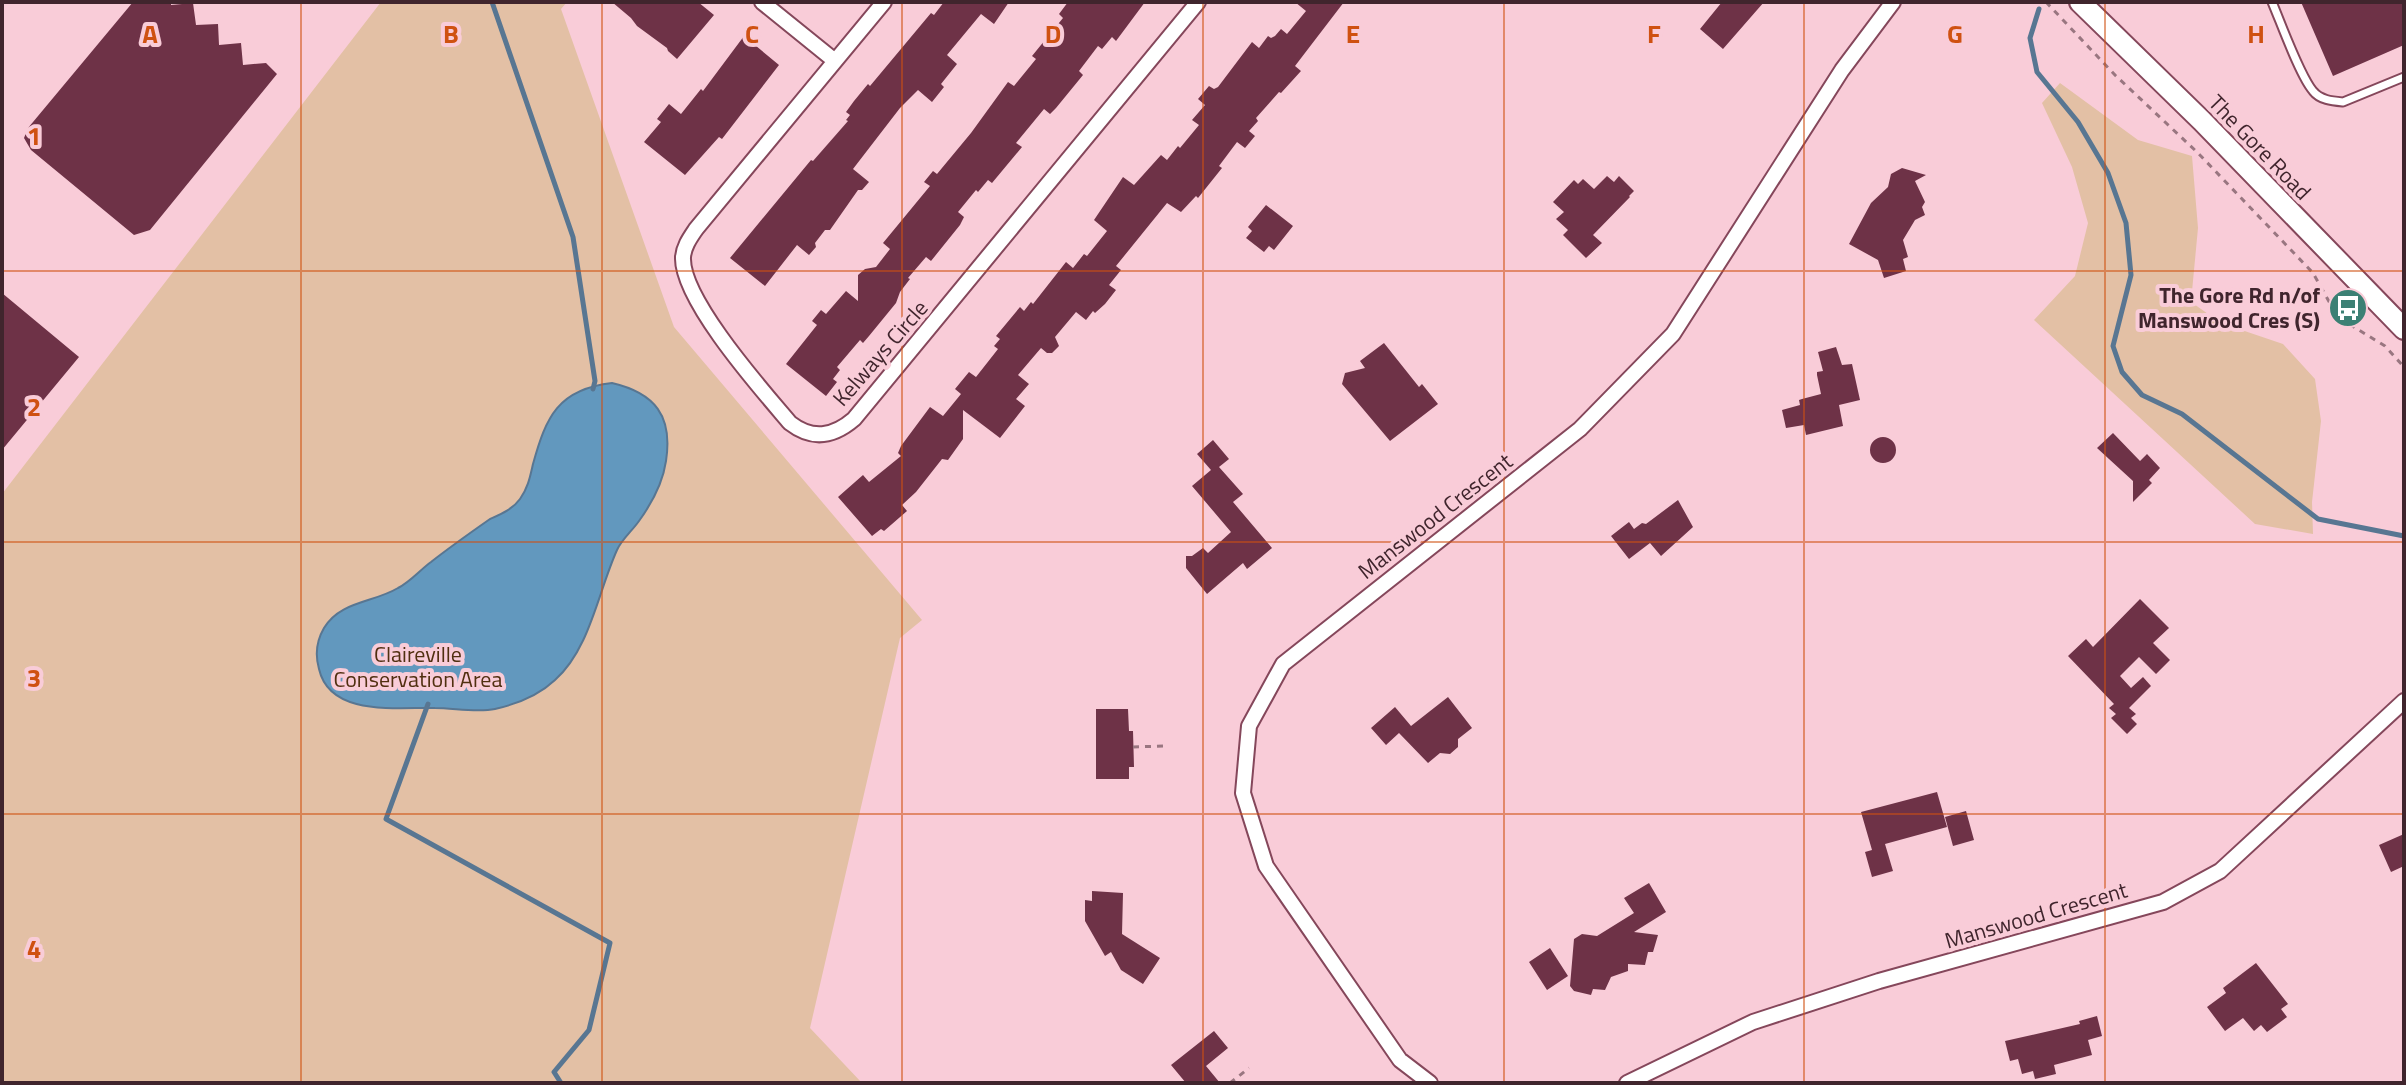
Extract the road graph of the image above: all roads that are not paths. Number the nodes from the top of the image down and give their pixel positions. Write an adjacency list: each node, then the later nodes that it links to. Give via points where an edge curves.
1 (762, 2): 7 (street)
2 (884, 2): 7 (street, Kelways Circle)
3 (1198, 2): 7 (street, Kelways Circle, via 854,419 830,434 815,436 790,423 721,338 691,285 683,256 696,229)
4 (1893, 2): 11 (street, Manswood Crescent, via 1842,70 1673,334 1580,429 1283,664 1249,726 1243,793 1266,866 1400,1060)
5 (2272, 2): 8 (lane, via 2316,95 2343,102)
6 (2083, 5): 9 (main road, The Gore Road)
7 (835, 61)
8 (2404, 77)
9 (2404, 329)
10 (2404, 701): 12 (street, Manswood Crescent, via 2220,871 2163,902 1753,1022)
11 (1430, 1083)
12 (1627, 1083)

